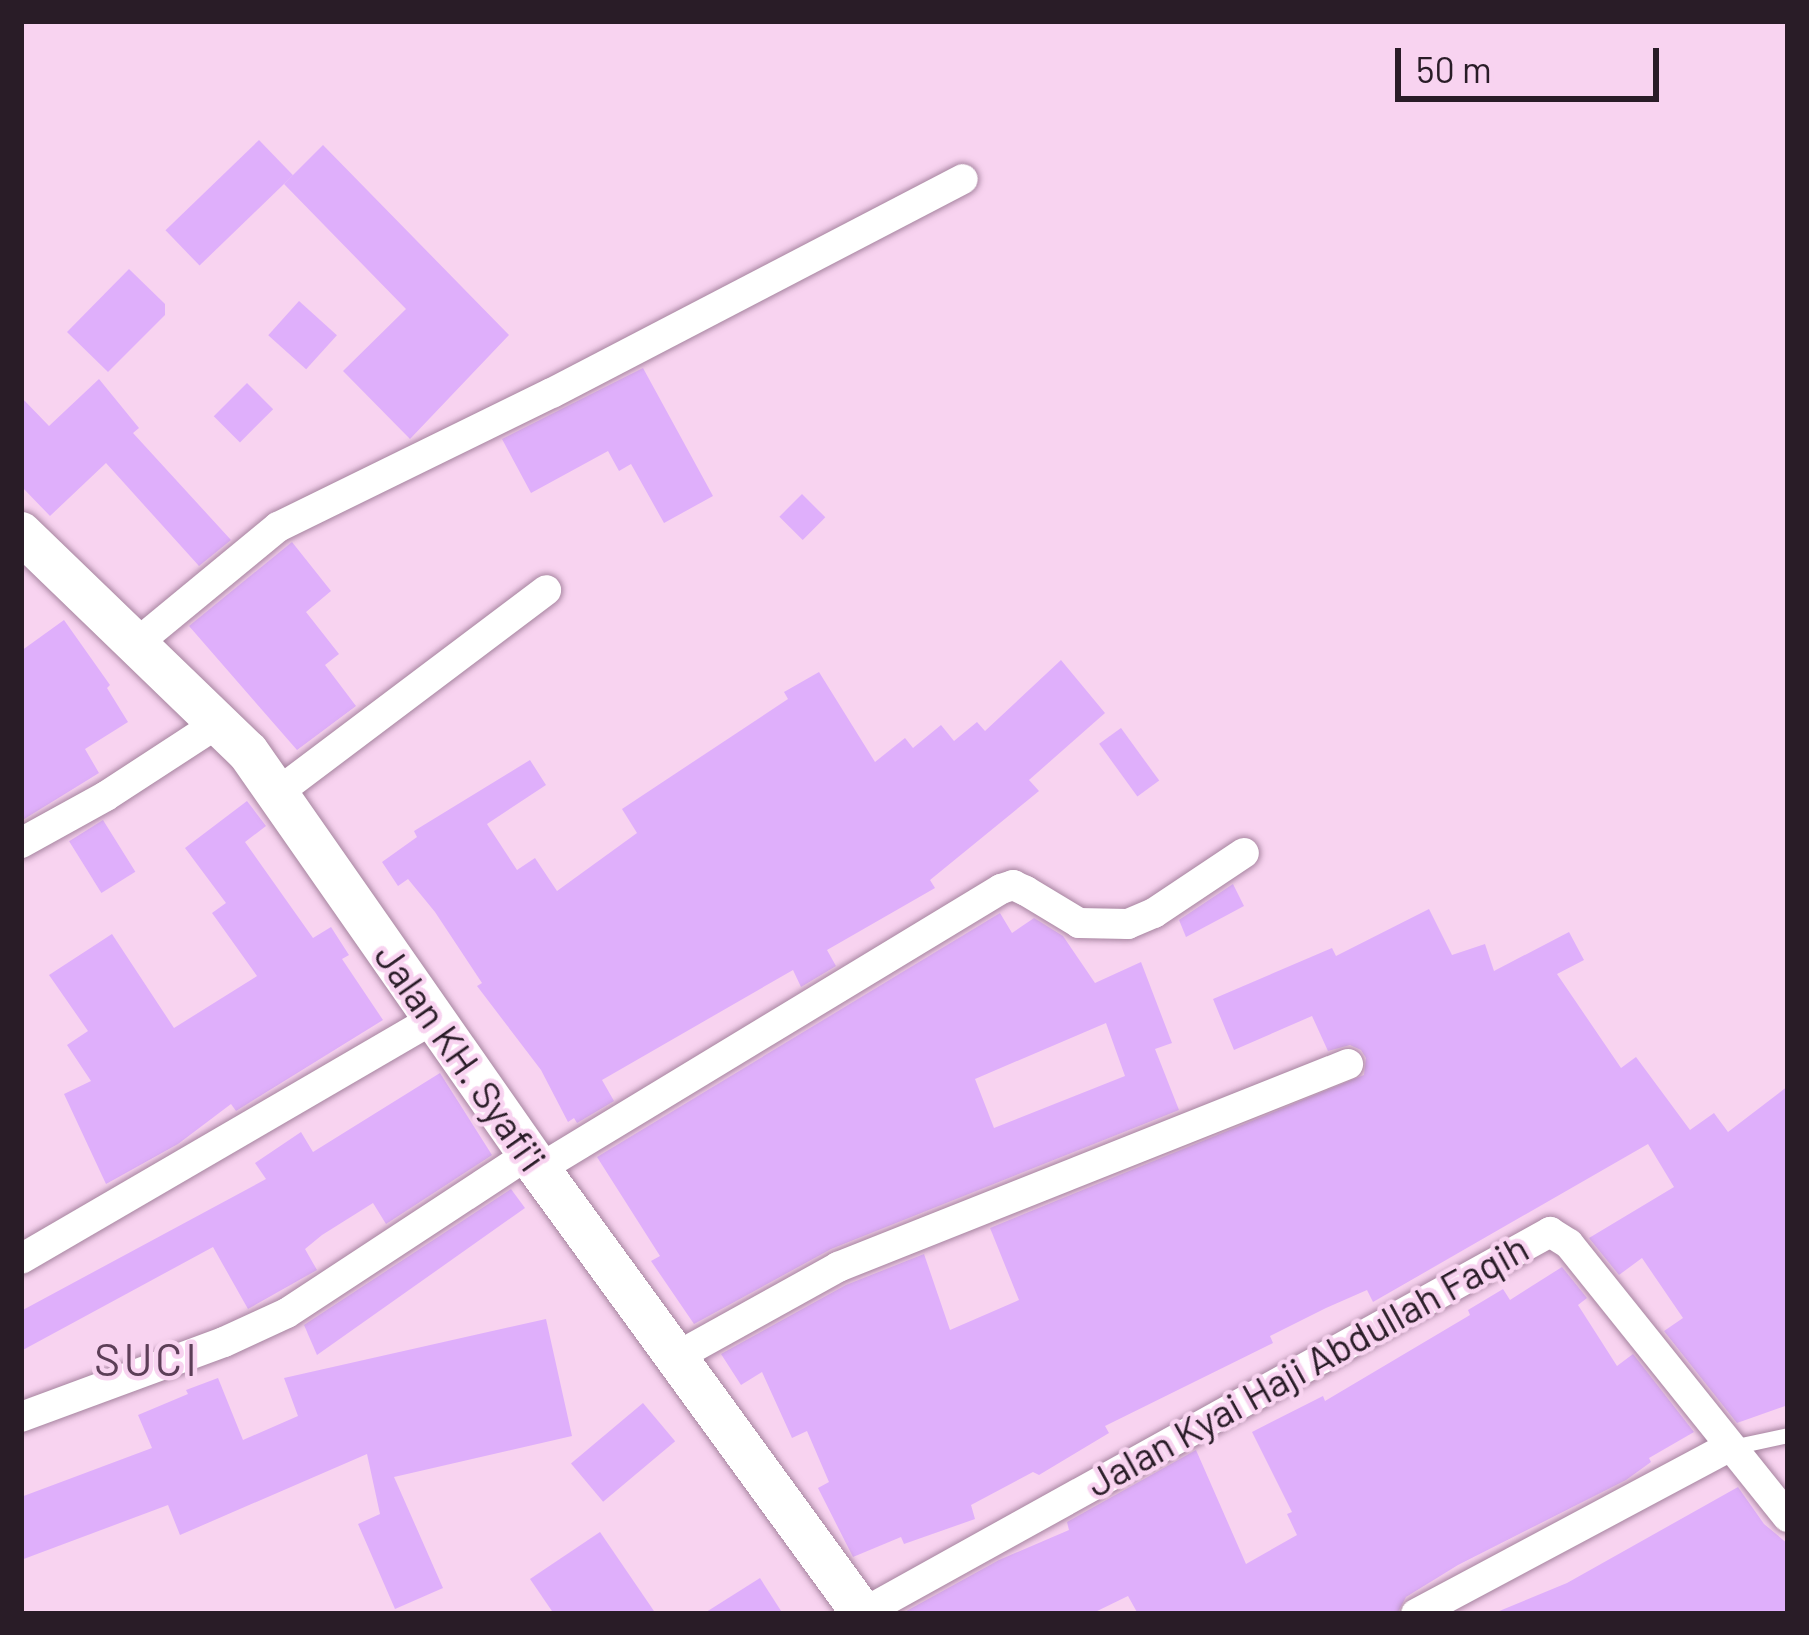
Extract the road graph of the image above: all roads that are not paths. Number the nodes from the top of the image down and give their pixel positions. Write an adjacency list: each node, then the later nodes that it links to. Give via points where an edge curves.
1 (963, 179): 4 (street, via 278,527)
2 (21, 533): 4 (main road, Jalan KH. Syafi'i)
3 (546, 590): 6 (street)
4 (136, 644): 5 (main road, Jalan KH. Syafi'i)
5 (218, 723): 6 (main road, Jalan KH. Syafi'i); 7 (street)
6 (277, 793): 9 (main road, Jalan KH. Syafi'i)
7 (21, 843)
8 (1244, 853): 11 (street, via 1127,924 1078,923 1013,885 1001,889)
9 (435, 1018): 11 (main road, Jalan KH. Syafi'i); 12 (street)
10 (1348, 1064): 13 (street, via 838,1267)
11 (534, 1162): 13 (main road, Jalan KH. Syafi'i); 14 (street, via 286,1313)
12 (21, 1259)
13 (674, 1358): 18 (main road, Jalan KH. Syafi'i)
14 (21, 1417)
15 (1788, 1436): 16 (lane)
16 (1729, 1447): 17 (street, Jalan Kyai Haji Abdullah Faqih); 18 (street, Jalan Kyai Haji Abdullah Faqih, via 1569,1244 1550,1232); 19 (street)
17 (1788, 1517)
18 (863, 1614)
19 (1416, 1614)

